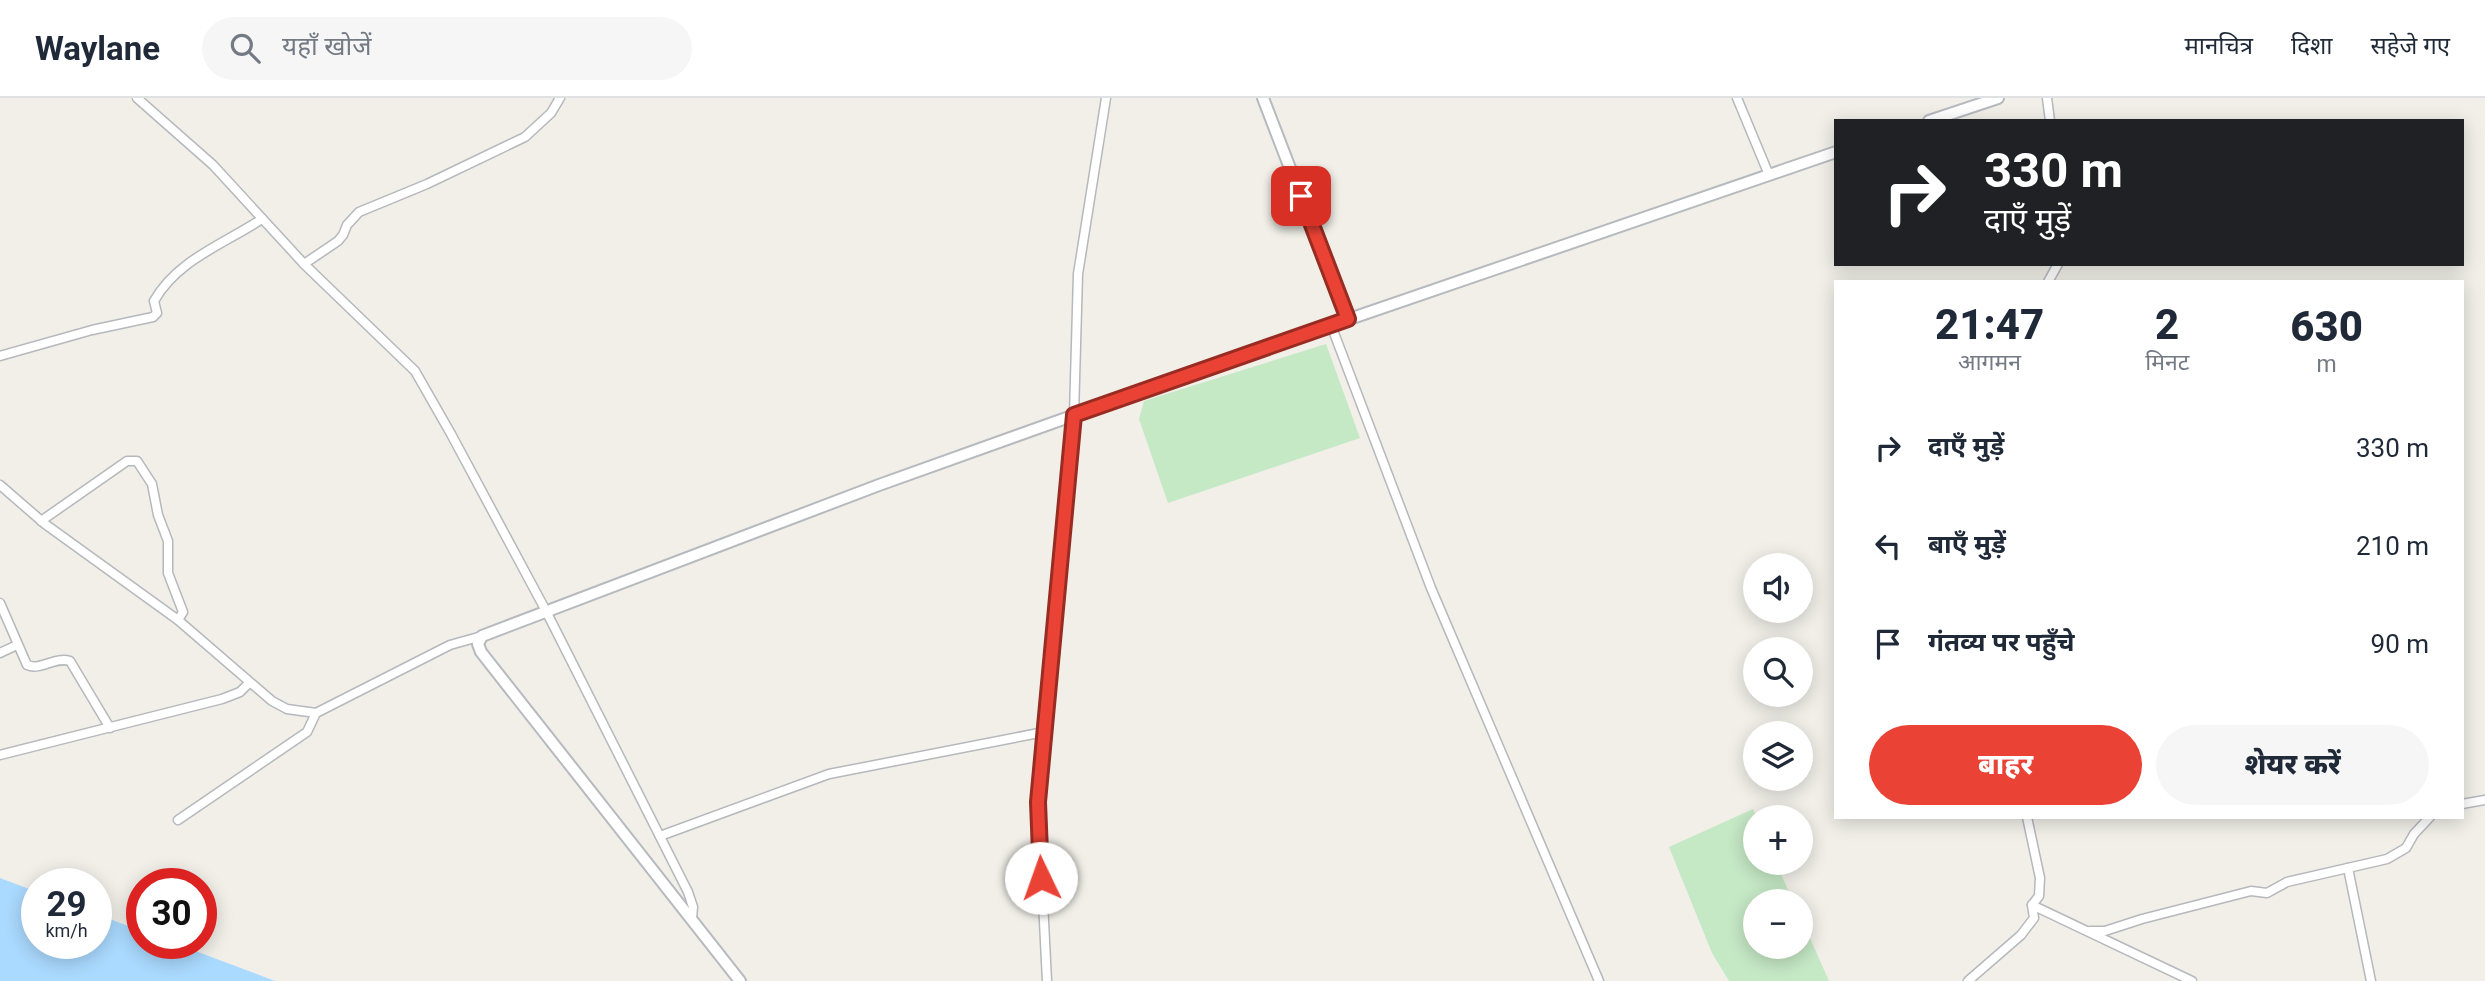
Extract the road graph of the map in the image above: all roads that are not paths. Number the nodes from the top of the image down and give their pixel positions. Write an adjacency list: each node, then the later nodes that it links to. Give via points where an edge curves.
1 (137, 98): 12 (street, via 214,164)
2 (560, 98): 13 (street, via 525,137 359,212 338,241)
3 (1106, 98): 17 (street, via 1078,274)
4 (1263, 98): 14 (main road)
5 (1737, 98): 11 (street)
6 (1998, 98): 8 (main road)
7 (2047, 98): 9 (street)
8 (1935, 119)
9 (2050, 119)
10 (1834, 153): 11 (main road)
11 (1769, 175): 14 (main road)
12 (262, 219): 13 (street); 16 (street, via 170,277 155,299 157,313 153,317)
13 (304, 264): 21 (street, via 415,371)
14 (1348, 319): 15 (main road)
15 (1331, 325): 17 (main road); 43 (street, via 1432,588)
16 (0, 356)
17 (1074, 415): 21 (main road); 29 (street)
18 (0, 485): 19 (street)
19 (41, 521): 22 (street); 22 (street, via 127,461 137,461 152,484 169,541 168,573 183,612)
20 (0, 603): 24 (street)
21 (546, 611): 23 (main road); 36 (street)
22 (178, 620): 26 (street)
23 (482, 636): 27 (street, via 450,645); 39 (main road, via 478,643 481,652)
24 (17, 645): 25 (street); 28 (street, via 29,667 70,661)
25 (0, 653)
26 (250, 682): 27 (street, via 287,709); 28 (street, via 222,699)
27 (316, 713): 35 (street, via 307,732)
28 (110, 728): 30 (street)
29 (1044, 733): 36 (street, via 829,774); 42 (street, via 1038,802)
30 (0, 755)
31 (2485, 800): 32 (street)
32 (2464, 804)
33 (2026, 819): 38 (street, via 2040,878 2039,896)
34 (2428, 819): 37 (street, via 2401,852)
35 (178, 820)
36 (660, 836): 39 (street, via 691,898)
37 (2348, 868): 40 (street, via 2287,883 2267,893 2251,891 2105,931); 46 (street)
38 (2032, 905): 40 (street); 44 (street, via 2034,918 2021,935)
39 (692, 918): 41 (main road)
40 (2090, 931): 45 (street)
41 (738, 978)
42 (1047, 981)
43 (1599, 981)
44 (1968, 981)
45 (2192, 981)
46 (2371, 981)

